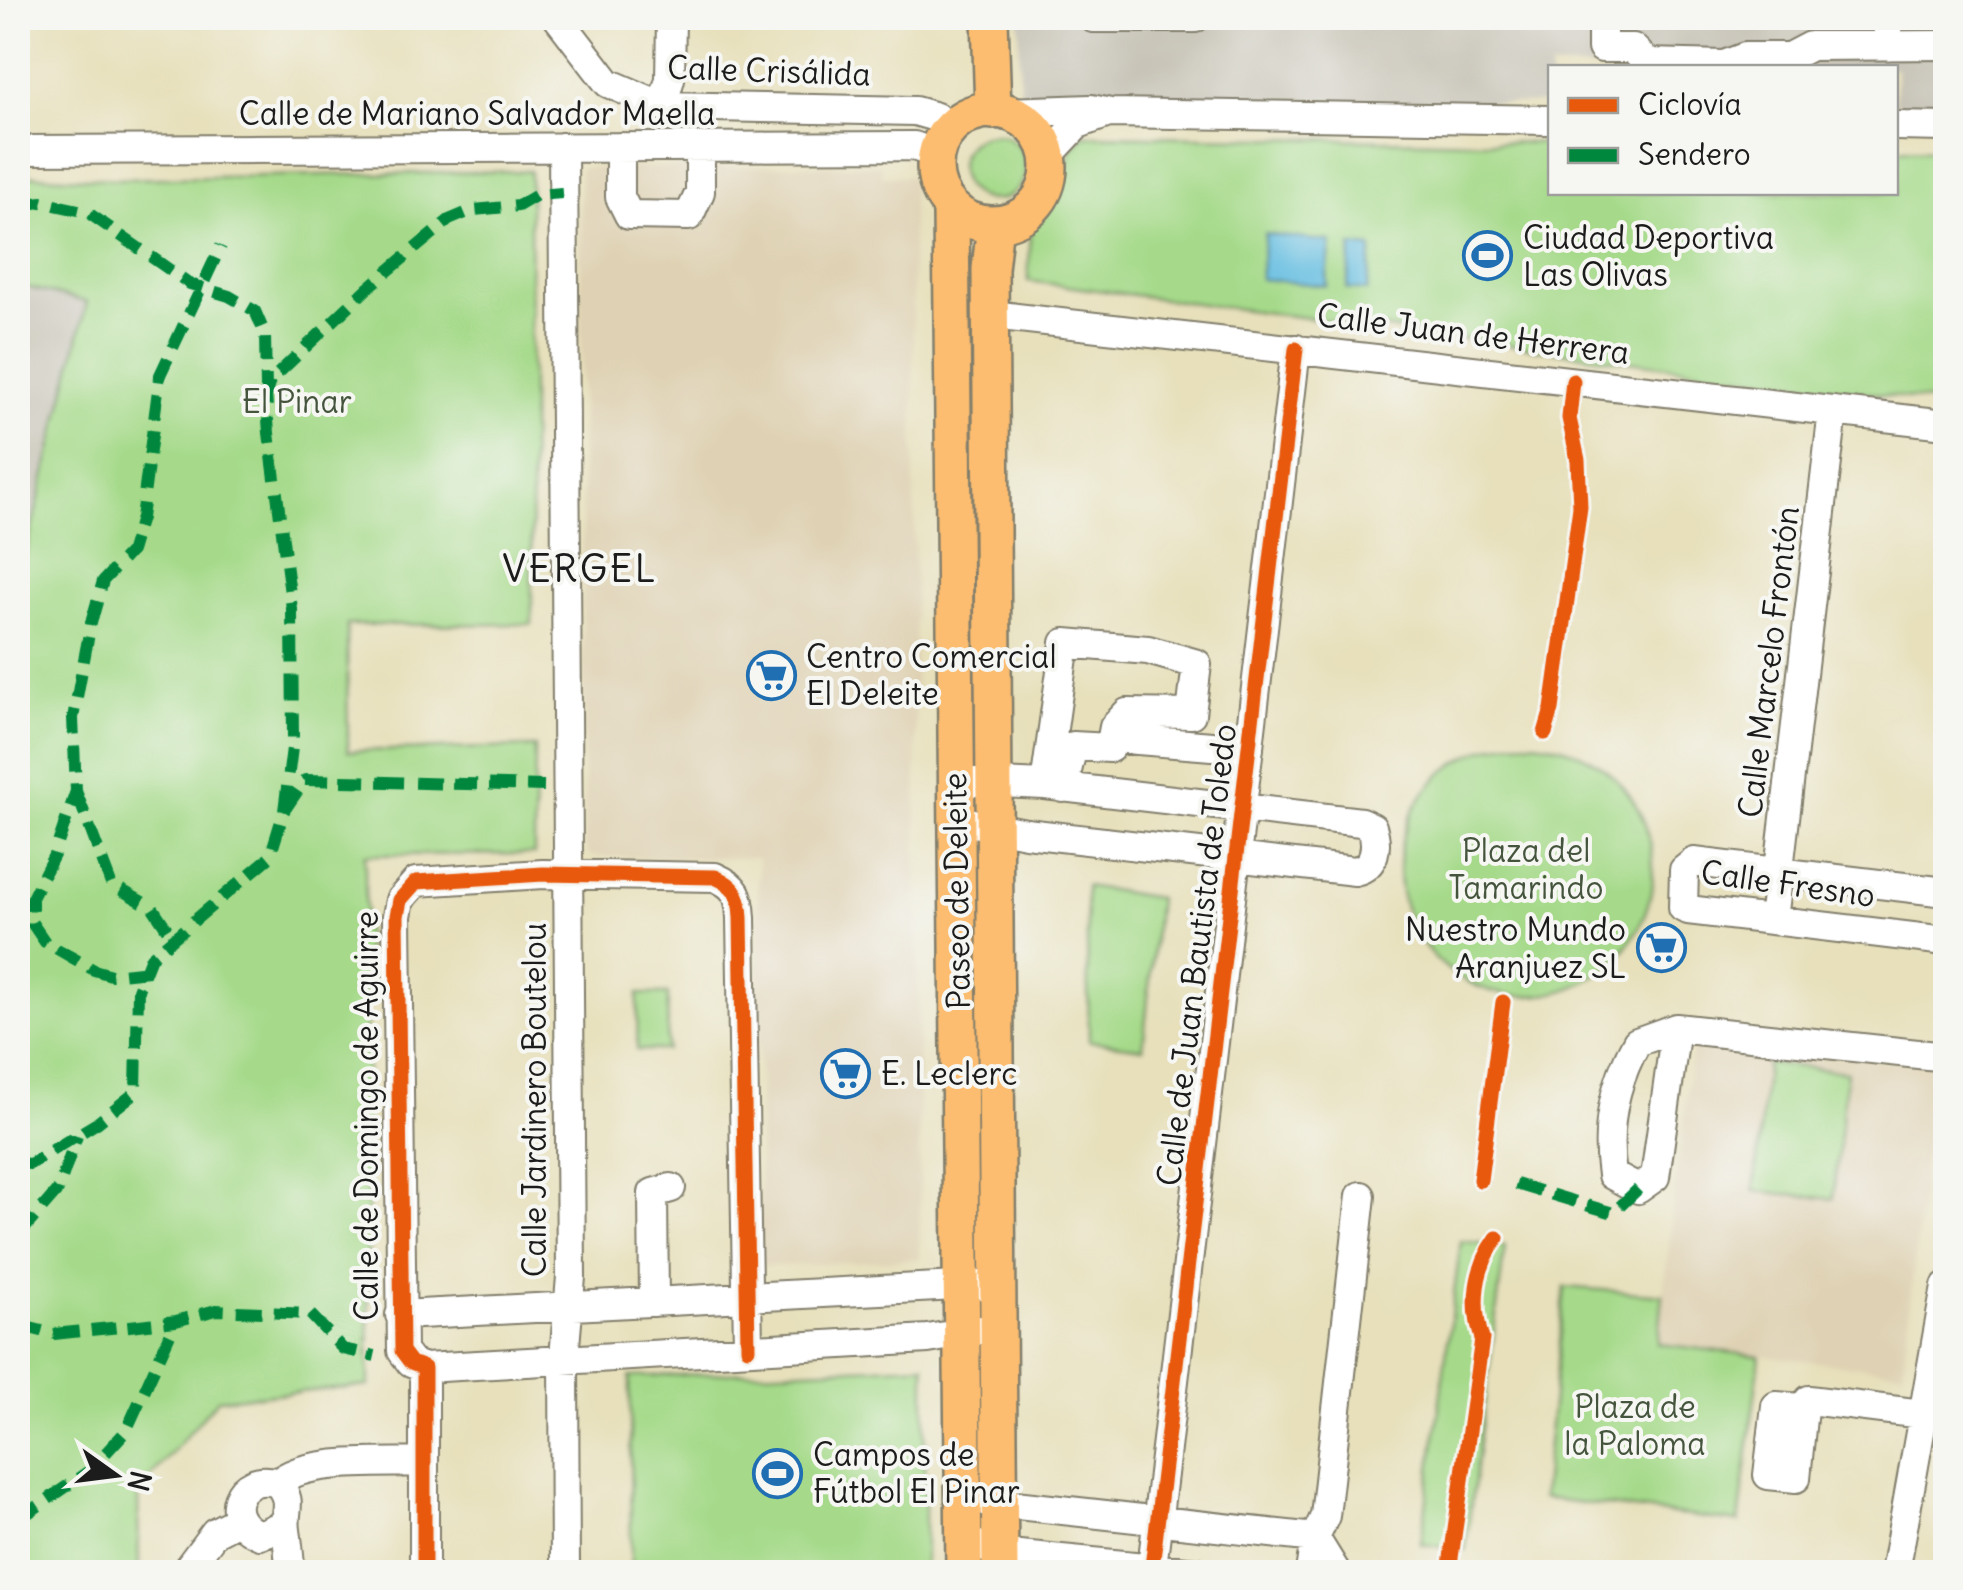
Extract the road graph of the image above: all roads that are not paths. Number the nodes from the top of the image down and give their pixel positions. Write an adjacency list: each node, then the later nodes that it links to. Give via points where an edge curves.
1 (558, 18): 10 (street, Calle Crisálida, via 608,83)
2 (670, 18): 10 (street, via 670,80)
3 (990, 18): 11 (main road)
4 (1093, 18): 5 (street)
5 (1196, 18)
6 (1602, 18): 9 (street, via 1602,48 1633,48 1648,63 1724,65 1745,57 1789,57 1810,46)
7 (1888, 18): 9 (street)
8 (1946, 45): 9 (street)
9 (1888, 46)
10 (662, 106): 16 (street, Calle Crisálida, via 915,111 936,117)
11 (1000, 111): 12 (street); 16 (main road, via 975,112); 21 (main road, via 1032,126)
12 (1110, 114): 13 (street); 21 (street, via 1078,124)
13 (1548, 120)
14 (1898, 126): 15 (street)
15 (1946, 127)
16 (942, 142): 19 (street, Calle de Mariano Salvador Maella); 22 (main road, via 938,187)
17 (563, 147): 18 (street, Calle de Mariano Salvador Maella); 20 (street, Calle de Mariano Salvador Maella); 37 (street, Calle Jardinero Boutelou)
18 (620, 147): 19 (street, Calle de Mariano Salvador Maella); 19 (street, via 620,197 629,215 689,216 700,192)
19 (700, 148)
20 (18, 150)
21 (1048, 156): 23 (main road, via 1042,194 1014,220)
22 (951, 210): 23 (main road); 32 (main road, Paseo de Deleite)
23 (996, 224): 24 (main road, Paseo de Deleite)
24 (992, 315): 25 (street, Calle Juan de Herrera); 30 (main road, Paseo de Deleite)
25 (1296, 349): 26 (street, Calle Juan de Herrera); 29 (street, Calle de Juan Bautista de Toledo)
26 (1833, 411): 27 (street, Calle Juan de Herrera); 36 (street, Calle Marcelo Frontón)
27 (1946, 424)
28 (1112, 738): 29 (street); 31 (street, via 1110,748 1073,746); 31 (street, via 1119,721 1136,710 1191,714 1197,664 1148,650 1065,643)
29 (1249, 749): 33 (street, Calle de Juan Bautista de Toledo)
30 (992, 782): 31 (street); 32 (street, via 968,782); 34 (main road, Paseo de Deleite)
31 (1054, 787): 33 (street)
32 (957, 804): 34 (street); 45 (main road, Paseo de Deleite)
33 (1242, 809): 35 (street, Calle de Juan Bautista de Toledo); 35 (street, via 1361,822 1376,838 1372,860 1355,871)
34 (992, 827): 35 (street); 45 (main road, Paseo de Deleite)
35 (1237, 858): 61 (street, Calle de Juan Bautista de Toledo)
36 (1779, 872): 38 (street, Calle Fresno); 39 (street, Calle Marcelo Frontón); 39 (street, Calle Fresno, via 1694,862 1684,870 1683,908)
37 (570, 876): 47 (street, via 715,877 733,885 740,898); 49 (street, Calle Jardinero Boutelou); 50 (street, Calle de Domingo de Aguirre, via 428,878 408,888 397,916)
38 (1946, 892)
39 (1773, 920): 40 (street, Calle Fresno)
40 (1946, 941)
41 (1676, 1028): 41 (street, via 1637,1042 1620,1072 1608,1146 1612,1175 1638,1189 1655,1177); 42 (street)
42 (1946, 1057)
43 (671, 1188): 48 (street, via 653,1193)
44 (1362, 1196): 64 (street, via 1325,1516)
45 (978, 1285): 47 (street); 51 (main road, Paseo de Deleite); 52 (main road, Paseo de Deleite)
46 (1946, 1286): 57 (street)
47 (745, 1296): 48 (street); 53 (street)
48 (654, 1302): 49 (street)
49 (571, 1306): 50 (street); 54 (street, Calle Jardinero Boutelou)
50 (400, 1315): 55 (street, Calle de Domingo de Aguirre, via 402,1352)
51 (996, 1323): 52 (street); 60 (main road, Paseo de Deleite)
52 (960, 1333): 53 (street); 65 (main road, Paseo de Deleite)
53 (748, 1348): 54 (street)
54 (564, 1358): 55 (street); 71 (street, Calle Jardinero Boutelou)
55 (424, 1368): 58 (street)
56 (1803, 1408): 57 (street, via 1809,1400)
57 (1922, 1414): 75 (street)
58 (424, 1462): 59 (street, via 312,1467 290,1471); 70 (street)
59 (278, 1484): 62 (street, via 264,1479 239,1492); 63 (street, via 288,1495)
60 (999, 1502): 61 (street); 65 (street); 66 (main road, Paseo de Deleite)
61 (1158, 1519): 64 (street); 67 (street, Calle de Juan Bautista de Toledo)
62 (238, 1520): 63 (street, via 260,1535); 68 (street, via 216,1532)
63 (284, 1524): 69 (street)
64 (1315, 1538): 73 (street); 74 (street)
65 (964, 1539): 66 (street)
66 (1000, 1563): 67 (street)
67 (1152, 1567): 72 (street)
68 (185, 1572)
69 (290, 1572)
70 (424, 1572)
71 (565, 1572)
72 (1197, 1572)
73 (1310, 1572)
74 (1336, 1572)
75 (1895, 1572)

